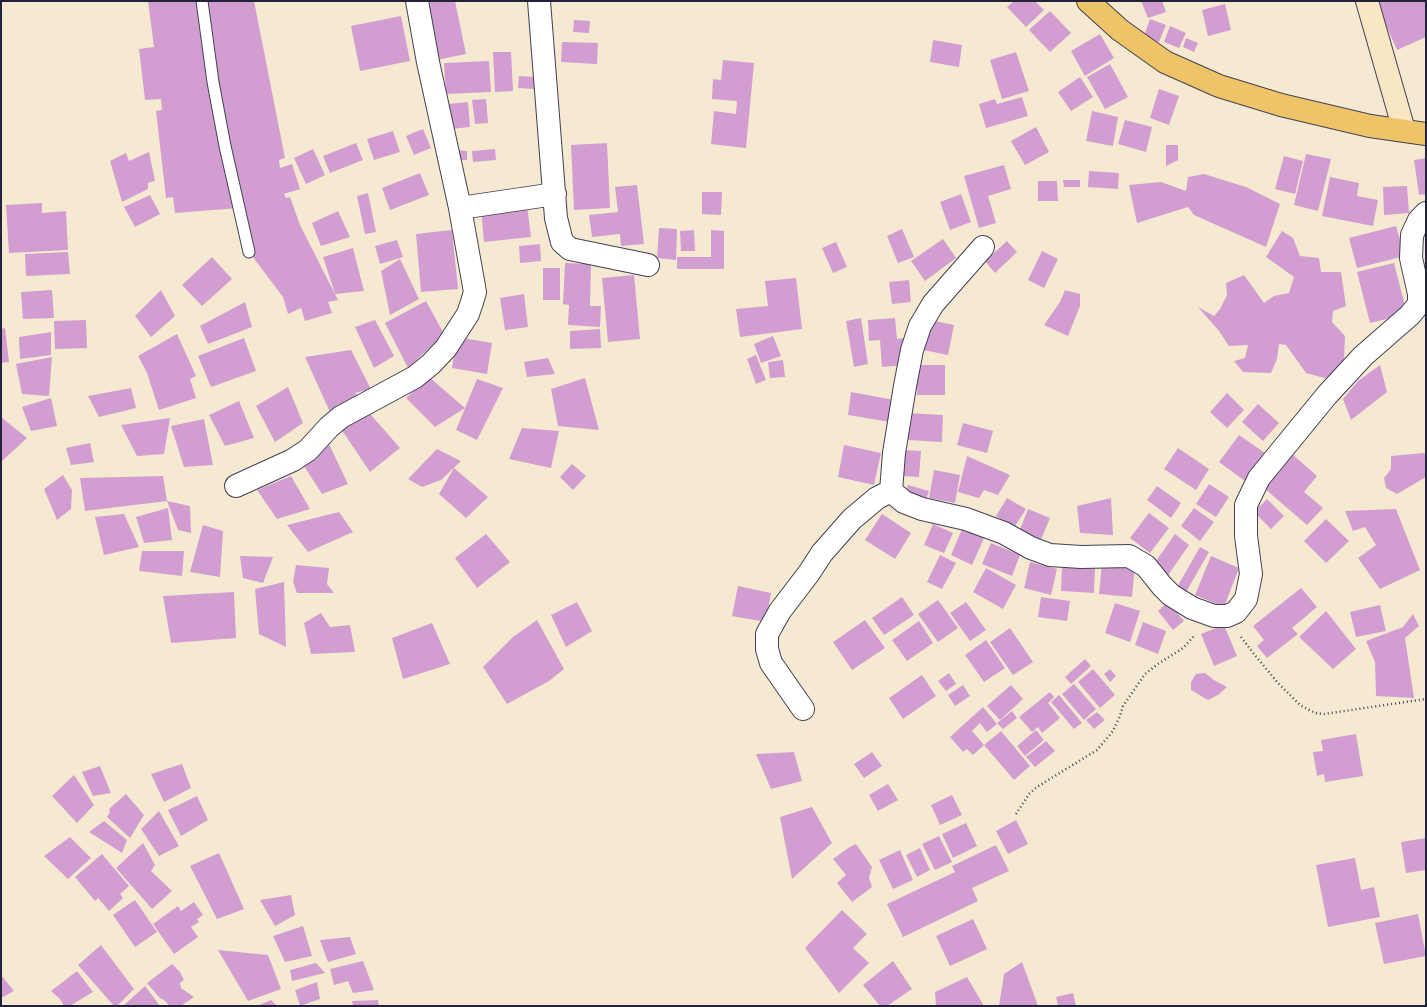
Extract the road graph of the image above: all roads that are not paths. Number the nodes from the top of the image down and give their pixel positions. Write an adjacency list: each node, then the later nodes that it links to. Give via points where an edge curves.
1 (202, 1): 12 (lane, via 213,82)
2 (417, 1): 9 (street)
3 (539, 1): 8 (street)
4 (1088, 1): 6 (highway, via 1120,30 1165,62 1220,86 1296,109 1370,126)
5 (1367, 1): 6 (main road)
6 (1404, 130): 7 (highway)
7 (1426, 134)
8 (555, 194): 9 (street); 13 (street, via 556,218 562,242 570,249)
9 (460, 208): 14 (street, via 475,292 468,314 446,348 415,376 341,417 308,450 293,460)
10 (1426, 213): 15 (street, via 1412,236 1411,258 1419,304 1363,356 1327,396 1259,478 1246,505 1246,536 1251,574 1246,599 1236,612 1227,616 1214,616 1192,608 1162,586 1146,566 1129,556 1050,555 1004,533 966,519 904,502)
11 (983, 247): 15 (street, via 933,304 920,326 905,386 894,453)
12 (249, 252)
13 (648, 265)
14 (236, 486)
15 (891, 491): 16 (street, via 877,498 852,519 822,553 780,611 768,634 767,649 771,664)
16 (803, 709)

